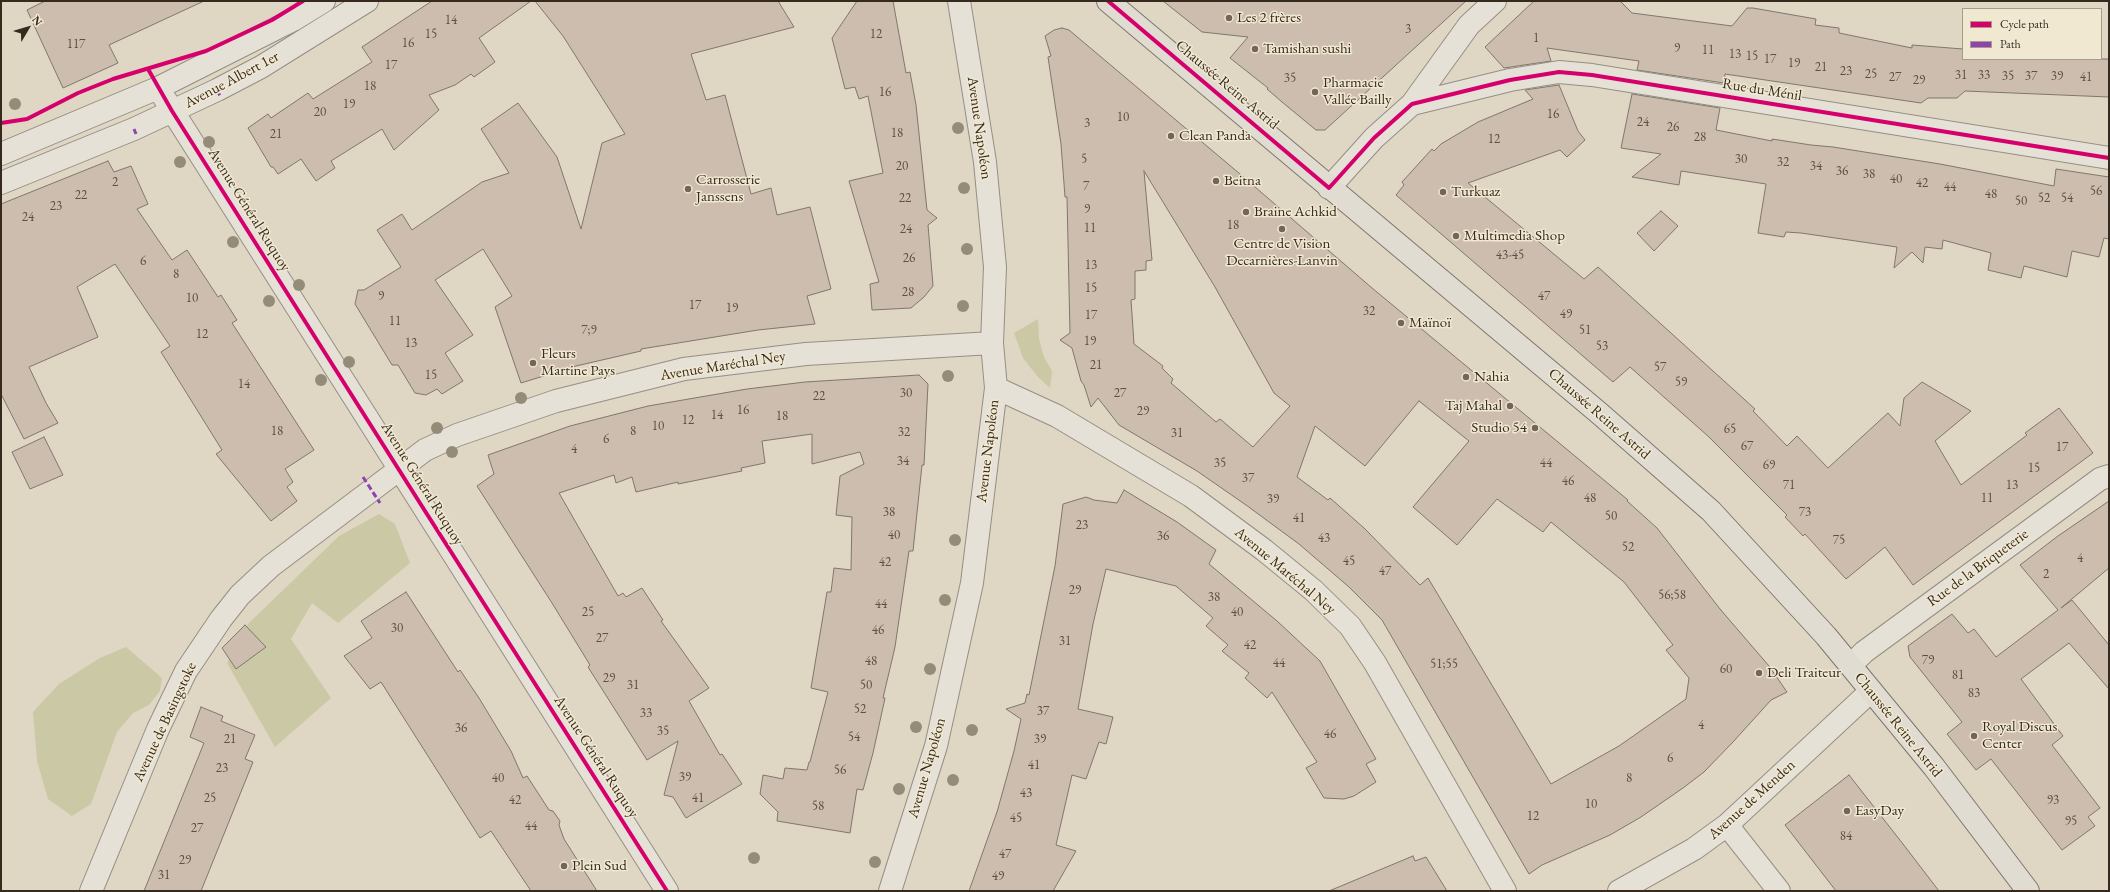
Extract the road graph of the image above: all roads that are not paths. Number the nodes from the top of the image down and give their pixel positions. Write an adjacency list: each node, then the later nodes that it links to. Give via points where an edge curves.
1 (324, 1): 6 (street, Avenue Albert 1er, via 293,20)
2 (367, 1): 8 (street, Avenue Albert 1er, via 261,67)
3 (959, 1): 13 (street, Avenue Napoléon, via 985,162 995,267)
4 (1108, 1): 12 (main road, Chaussée Reine Astrid)
5 (1495, 1): 7 (street, via 1469,25)
6 (158, 88): 8 (street, Avenue Général Ruquoy); 9 (street, Avenue Albert 1er)
7 (1412, 104): 10 (street, Rue du Ménil, via 1510,80 1559,72 1599,76); 12 (street, via 1374,138)
8 (172, 111): 11 (street, Avenue Albert 1er); 15 (street, Avenue Général Ruquoy)
9 (1, 154)
10 (2109, 158)
11 (1, 183)
12 (1329, 188): 17 (main road, Chaussée Reine Astrid, via 1599,413 1711,511)
13 (992, 343): 14 (street, Avenue Napoléon); 15 (street, Avenue Maréchal Ney, via 806,354 684,369 556,401 457,435 425,450)
14 (996, 388): 22 (street, Avenue Napoléon, via 972,583 936,746); 23 (street, Avenue Maréchal Ney, via 1057,416 1191,496 1314,590 1350,626 1375,662)
15 (399, 468): 20 (street, Avenue de Basingstoke, via 307,541 271,566 240,595 221,619 186,672 158,729); 21 (street, Avenue Général Ruquoy)
16 (2109, 476): 17 (street, Rue de la Briqueterie, via 2094,484 1871,647)
17 (1851, 666): 18 (main road, Chaussée Reine Astrid)
18 (1871, 691): 19 (street, Avenue de Menden); 26 (main road, Chaussée Reine Astrid, via 1934,768)
19 (1727, 825): 24 (street, Avenue de Menden, via 1694,849); 25 (street)
20 (91, 891)
21 (667, 891)
22 (890, 891)
23 (1505, 891)
24 (1619, 891)
25 (1779, 891)
26 (2028, 891)

